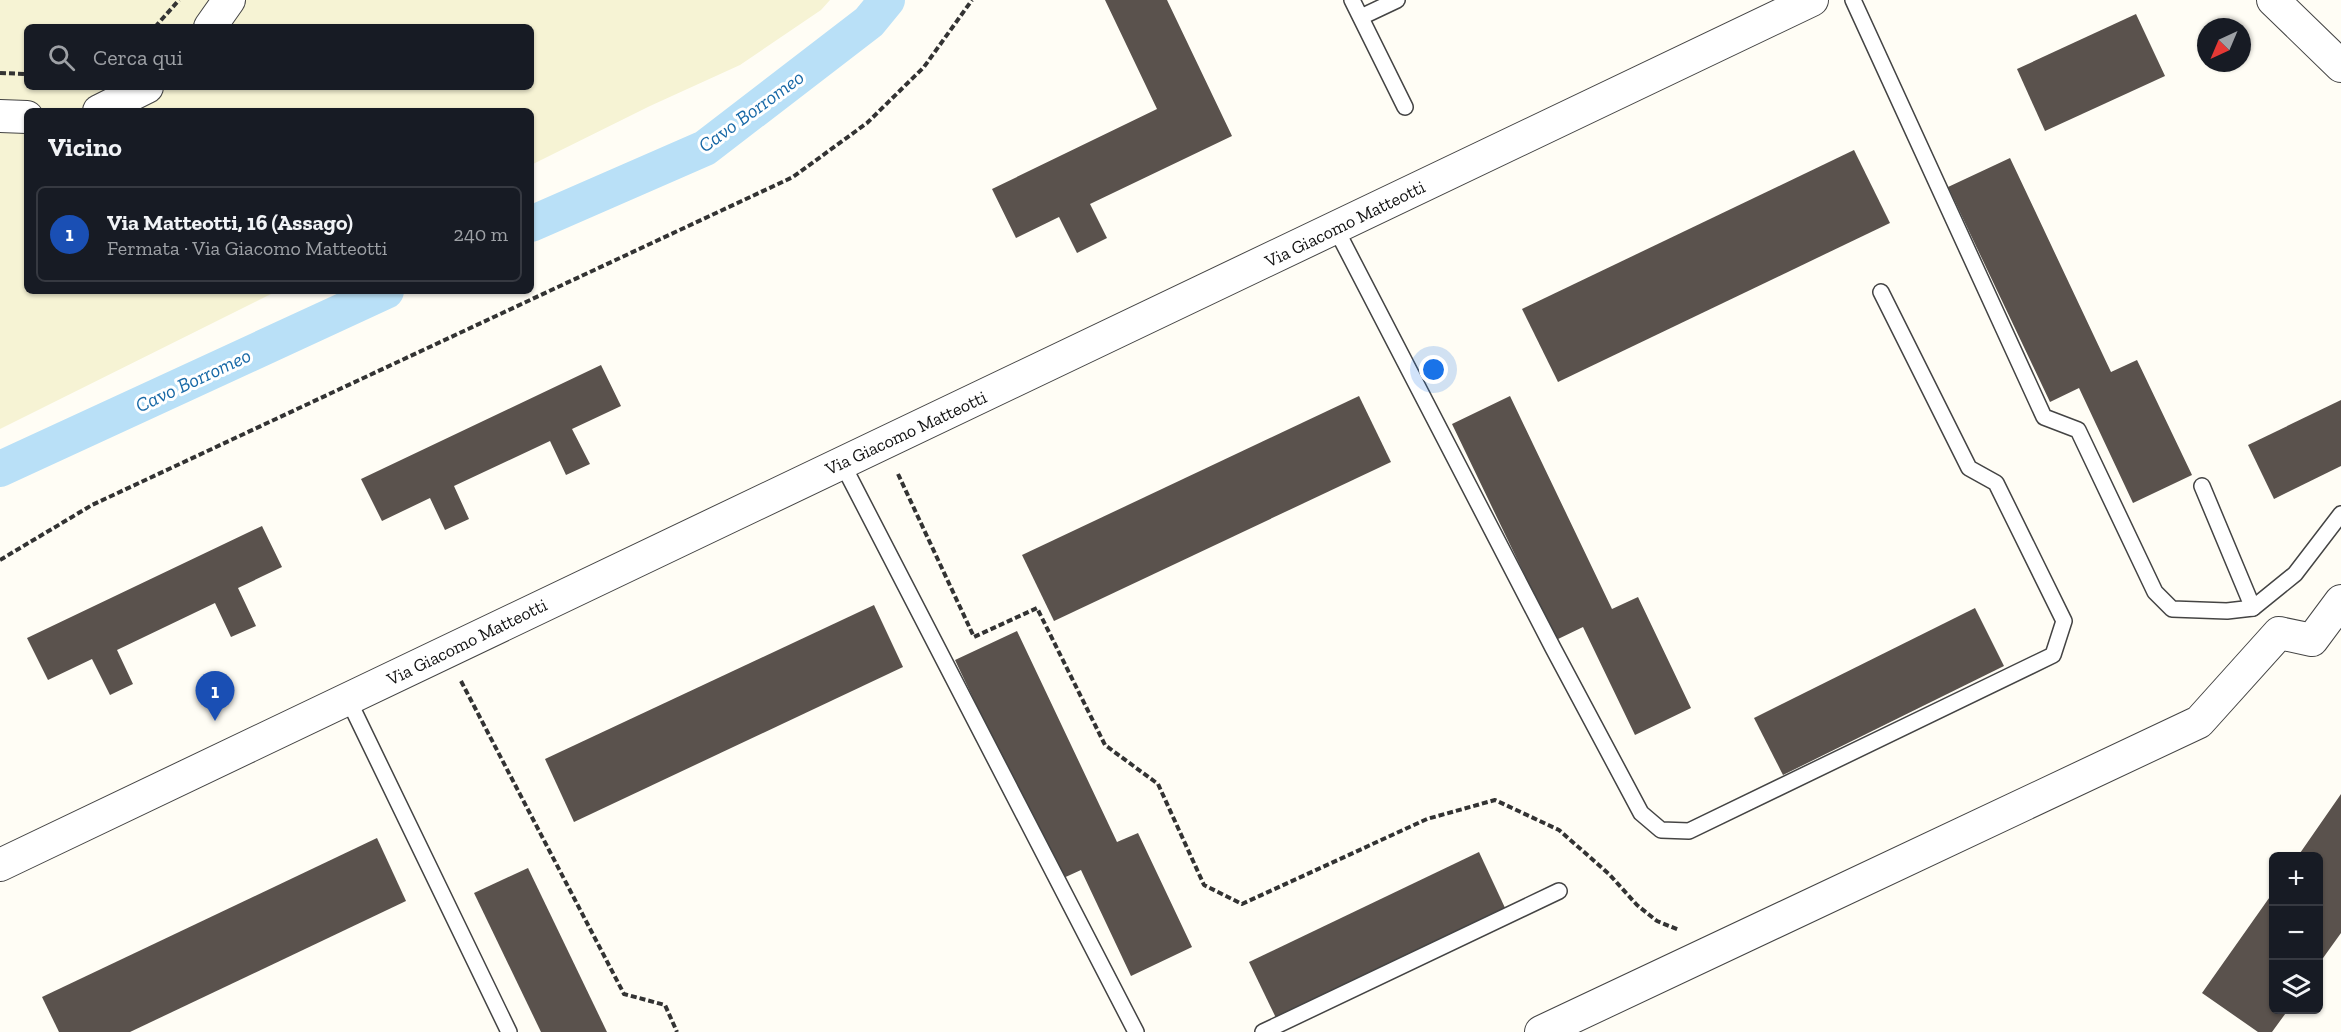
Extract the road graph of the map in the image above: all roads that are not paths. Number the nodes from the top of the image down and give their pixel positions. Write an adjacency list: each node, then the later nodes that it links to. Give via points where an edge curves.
1 (229, 0): 8 (street)
2 (1352, 0): 7 (lane)
3 (1397, 0): 7 (lane)
4 (1812, 0): 15 (street, Via Giacomo Matteotti)
5 (1853, 0): 21 (lane, via 2044,417 2078,430 2155,592 2172,609)
6 (2273, 0): 9 (street)
7 (1361, 17): 11 (lane)
8 (212, 24)
9 (2341, 66)
10 (141, 90): 12 (street)
11 (1405, 107)
12 (105, 108)
13 (0, 116): 14 (street)
14 (24, 117)
15 (1336, 229): 16 (lane, via 1641,813 1661,830 1689,831 2053,655 2064,621 1996,483 1970,468); 17 (street, Via Giacomo Matteotti)
16 (1881, 292)
17 (842, 463): 22 (street, Via Giacomo Matteotti); 26 (lane)
18 (2202, 486): 21 (lane)
19 (2341, 514): 21 (lane, via 2295,574)
20 (2341, 601): 28 (street, via 2312,640 2279,633 2199,722)
21 (2253, 608)
22 (348, 699): 23 (street, Via Giacomo Matteotti); 25 (lane)
23 (0, 865)
24 (1559, 891): 27 (lane)
25 (510, 1032)
26 (1136, 1032)
27 (1263, 1032)
28 (1541, 1032)

